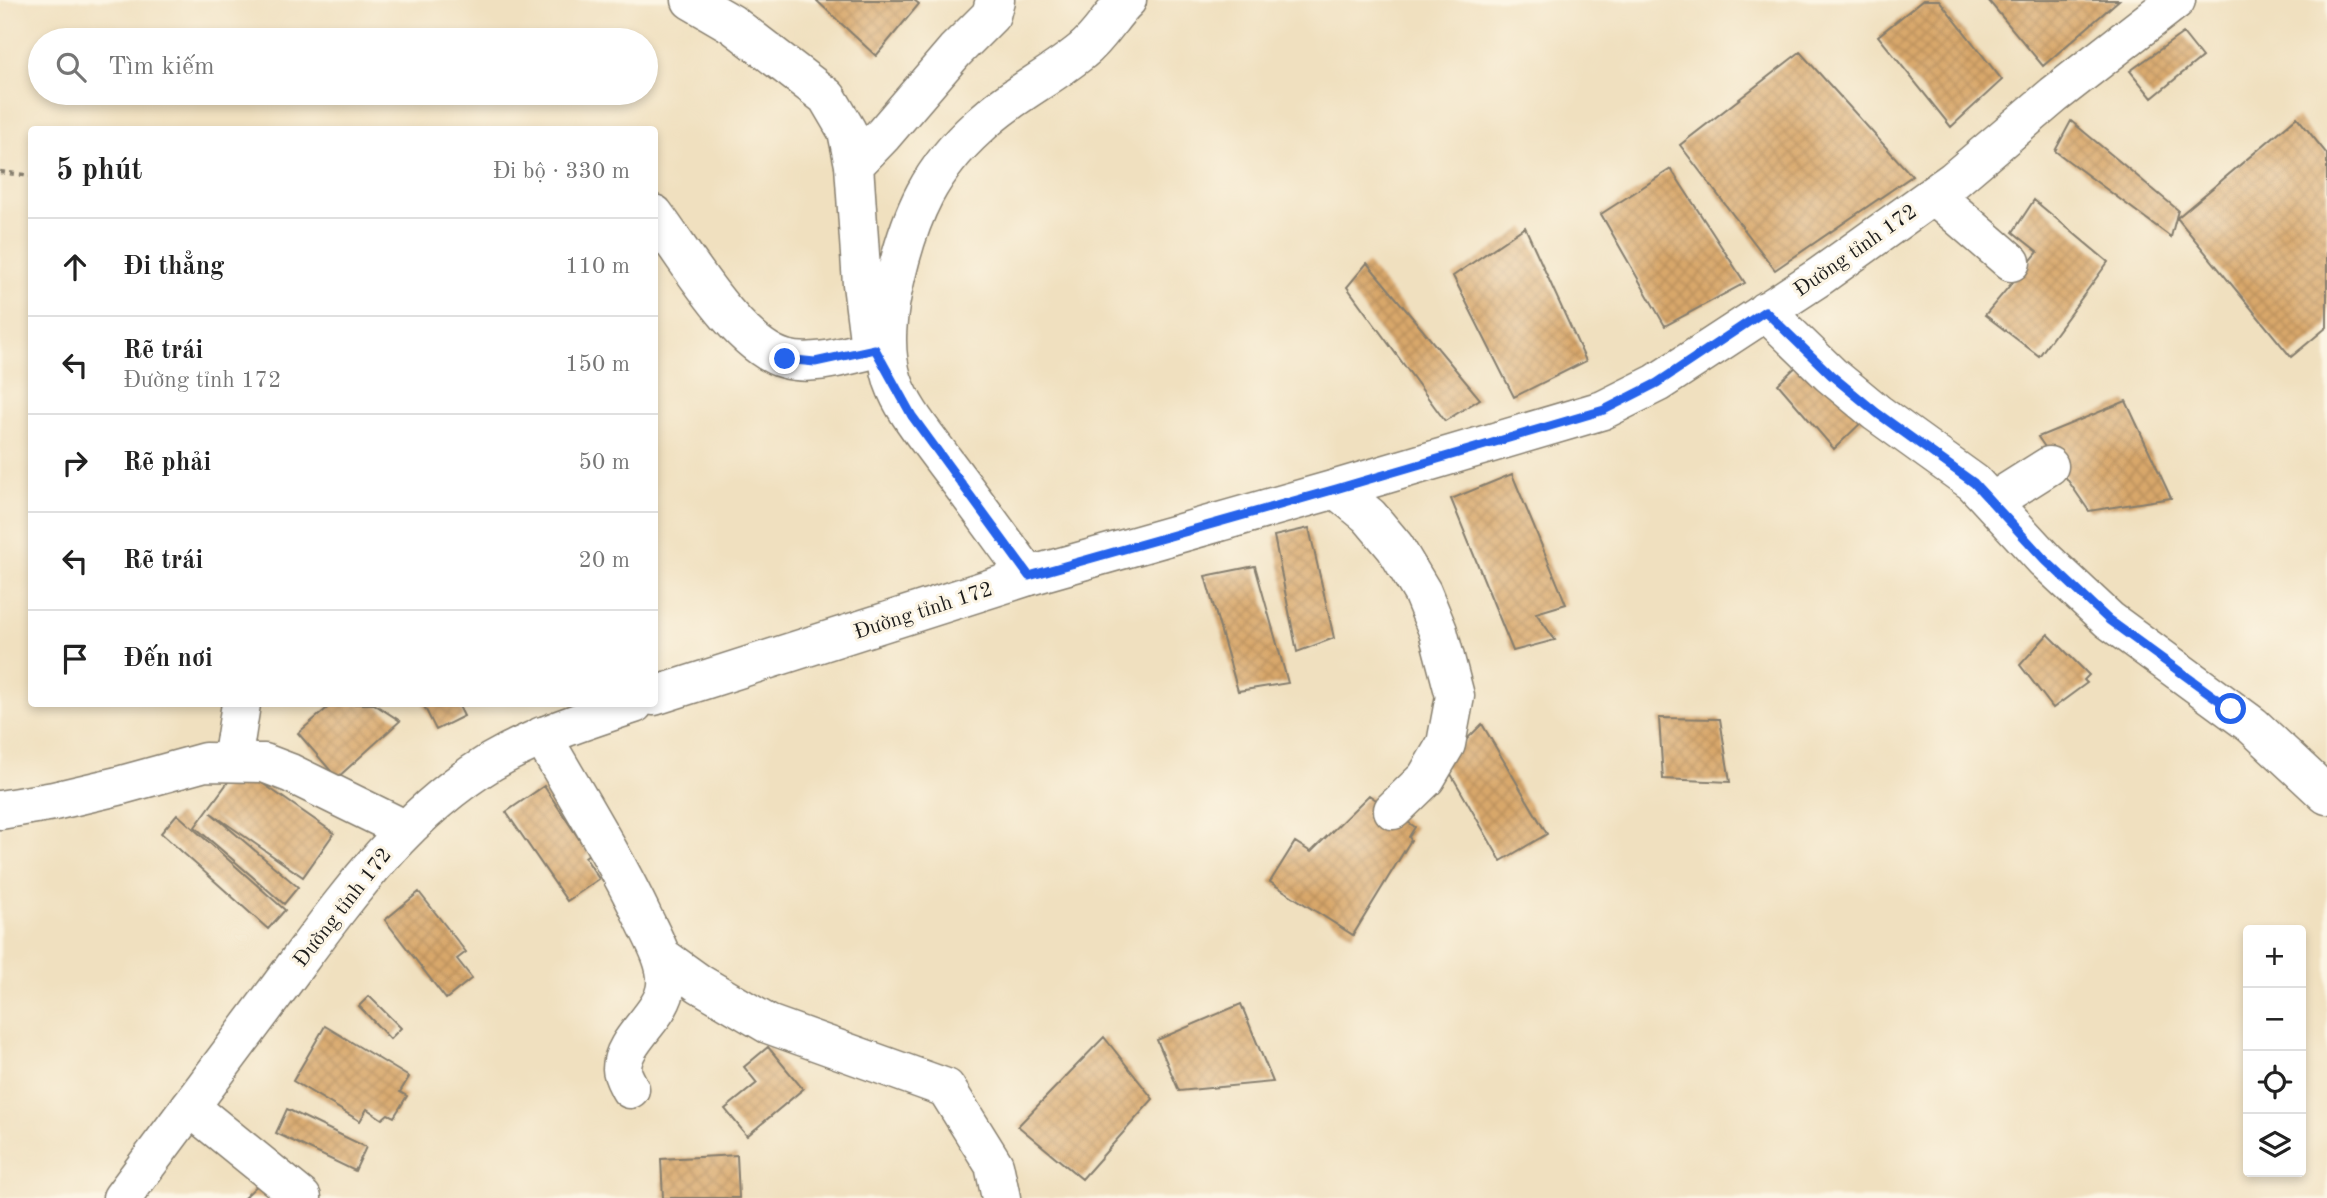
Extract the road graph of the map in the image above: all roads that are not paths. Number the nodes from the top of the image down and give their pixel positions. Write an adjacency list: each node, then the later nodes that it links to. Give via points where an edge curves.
1 (691, 0): 5 (street, via 732,23 827,97 847,131)
2 (995, 0): 5 (street, via 991,15)
3 (1128, 0): 10 (street, via 1084,50 980,124 946,160 922,197 906,236 891,298)
4 (2176, 0): 6 (street, Đường tỉnh 172)
5 (854, 165): 10 (street, via 869,340)
6 (1934, 195): 8 (street); 9 (street, Đường tỉnh 172)
7 (658, 220): 10 (street, via 733,323 761,348 785,359)
8 (2011, 262)
9 (1765, 311): 12 (street, Đường tỉnh 172, via 1657,383 1604,410); 13 (street, via 1877,413 1974,483)
10 (884, 365): 14 (street, via 912,416)
11 (2049, 466): 13 (street)
12 (1336, 489): 14 (street, Đường tỉnh 172); 22 (street, via 1369,516 1395,547 1422,592 1455,696 1446,744 1426,778)
13 (1992, 502): 20 (street, via 2109,620 2252,725)
14 (1029, 576): 15 (street, Đường tỉnh 172)
15 (658, 695)
16 (241, 707): 19 (street)
17 (625, 707): 18 (street, Đường tỉnh 172)
18 (542, 736): 23 (street, Đường tỉnh 172, via 491,762); 24 (street, via 612,855)
19 (232, 762): 21 (street, via 205,762 67,799); 23 (street, via 264,763 290,773)
20 (2327, 795)
21 (0, 810)
22 (1393, 810)
23 (404, 829): 26 (street, Đường tỉnh 172)
24 (661, 956): 25 (street, via 667,984 662,1000 625,1055 622,1071); 29 (street, via 768,1024 946,1088 994,1165)
25 (630, 1089)
26 (190, 1107): 27 (street, Đường tỉnh 172); 28 (street)
27 (122, 1198)
28 (302, 1198)
29 (1001, 1198)

